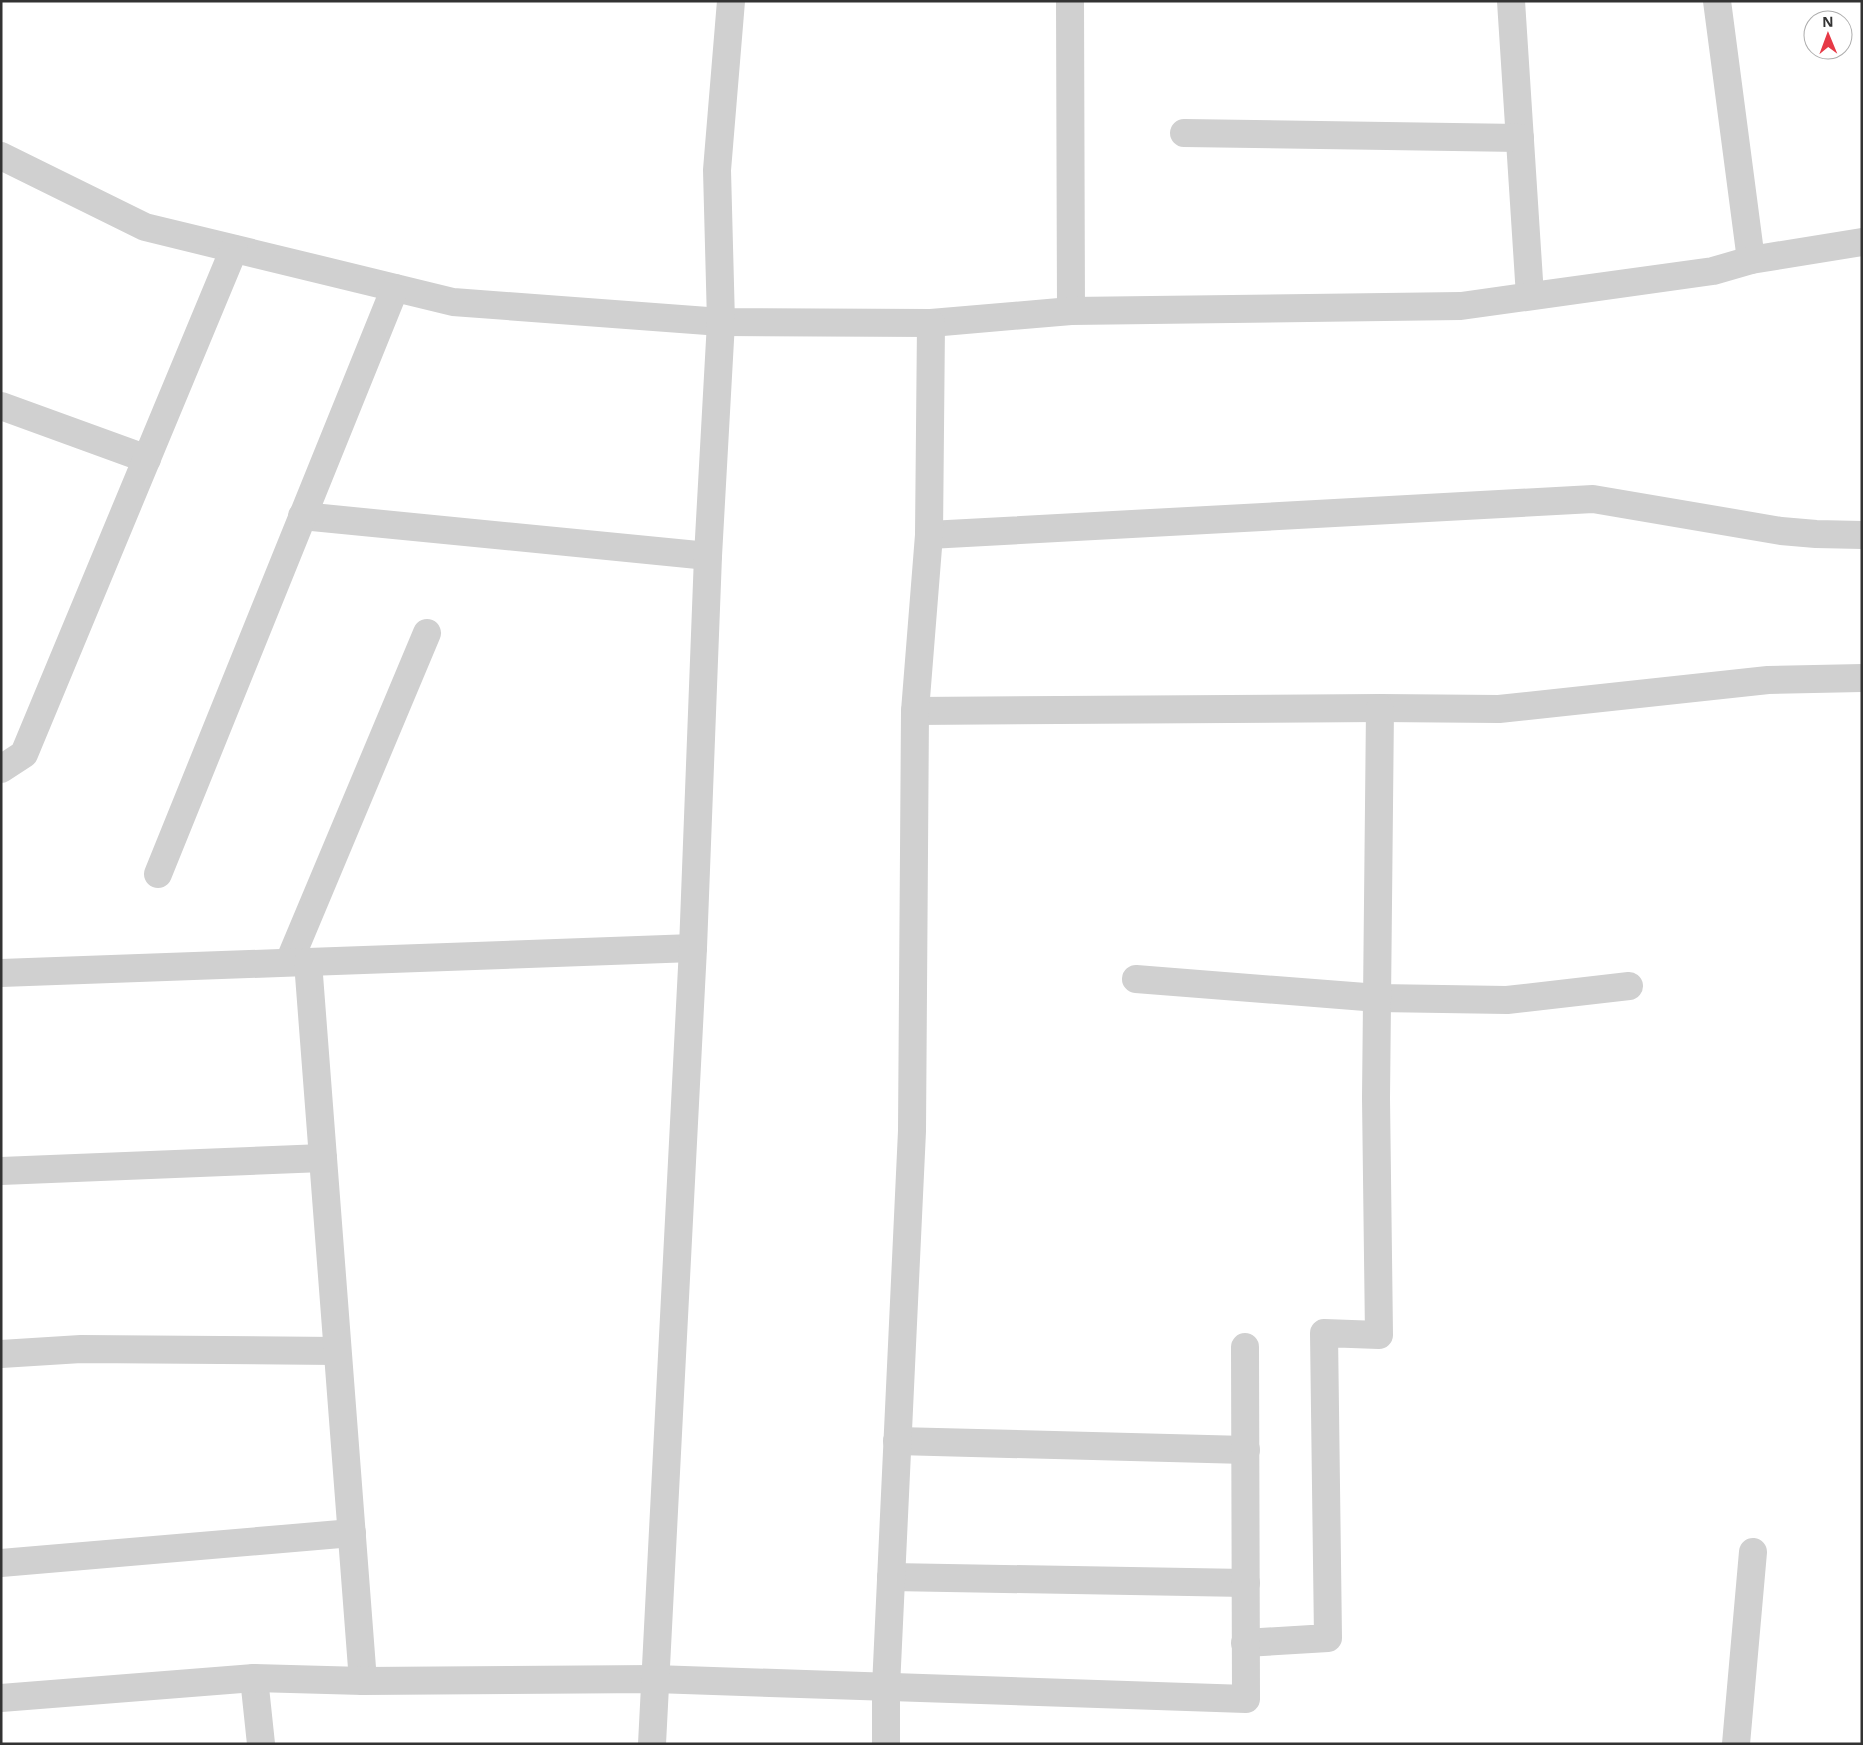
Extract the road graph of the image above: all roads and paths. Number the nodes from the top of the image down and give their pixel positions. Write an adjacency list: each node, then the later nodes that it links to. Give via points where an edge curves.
1 (731, 1): 14 (street, via 717,170)
2 (1070, 1): 13 (street)
3 (1511, 1): 6 (street)
4 (1717, 1): 10 (street)
5 (1184, 133): 6 (street)
6 (1520, 138): 12 (street)
7 (1, 156): 9 (street, via 144,227)
8 (1862, 242): 10 (street)
9 (234, 249): 11 (street); 17 (street)
10 (1751, 260): 12 (street, via 1713,270)
11 (395, 288): 14 (street, via 453,302); 18 (street)
12 (1530, 296): 13 (street, via 1461,306)
13 (1071, 311): 15 (street)
14 (721, 322): 15 (street); 21 (street)
15 (931, 323): 19 (street)
16 (1, 406): 17 (street)
17 (147, 459): 26 (street, via 24,754)
18 (302, 516): 21 (street); 27 (street)
19 (928, 535): 20 (street, via 1593,499 1781,531); 25 (street)
20 (1862, 535)
21 (708, 556): 28 (street)
22 (427, 633): 29 (street)
23 (1862, 678): 24 (street, via 1768,680 1499,709)
24 (1380, 708): 25 (street); 33 (street)
25 (915, 711): 39 (street, via 912,1131)
26 (1, 769)
27 (158, 874)
28 (693, 948): 29 (street); 48 (street)
29 (299, 962): 30 (street); 34 (street)
30 (1, 973)
31 (1136, 979): 33 (street)
32 (1629, 986): 33 (street, via 1507,1000)
33 (1378, 998): 46 (street, via 1379,1335 1324,1333 1328,1638)
34 (323, 1158): 35 (street); 37 (street)
35 (1, 1171)
36 (1245, 1347): 40 (street)
37 (338, 1351): 38 (street, via 81,1349); 41 (street)
38 (1, 1354)
39 (897, 1440): 40 (street); 44 (street)
40 (1246, 1450): 45 (street)
41 (352, 1533): 43 (street); 49 (street)
42 (1753, 1552): 55 (street)
43 (1, 1563)
44 (891, 1577): 45 (street); 50 (street)
45 (1246, 1583): 46 (street)
46 (1245, 1643): 50 (street, via 1246,1699)
47 (254, 1678): 49 (street); 51 (street); 52 (street)
48 (655, 1679): 49 (street); 50 (street); 53 (street)
49 (363, 1681)
50 (886, 1687): 54 (street)
51 (1, 1698)
52 (261, 1744)
53 (652, 1744)
54 (886, 1744)
55 (1736, 1744)

